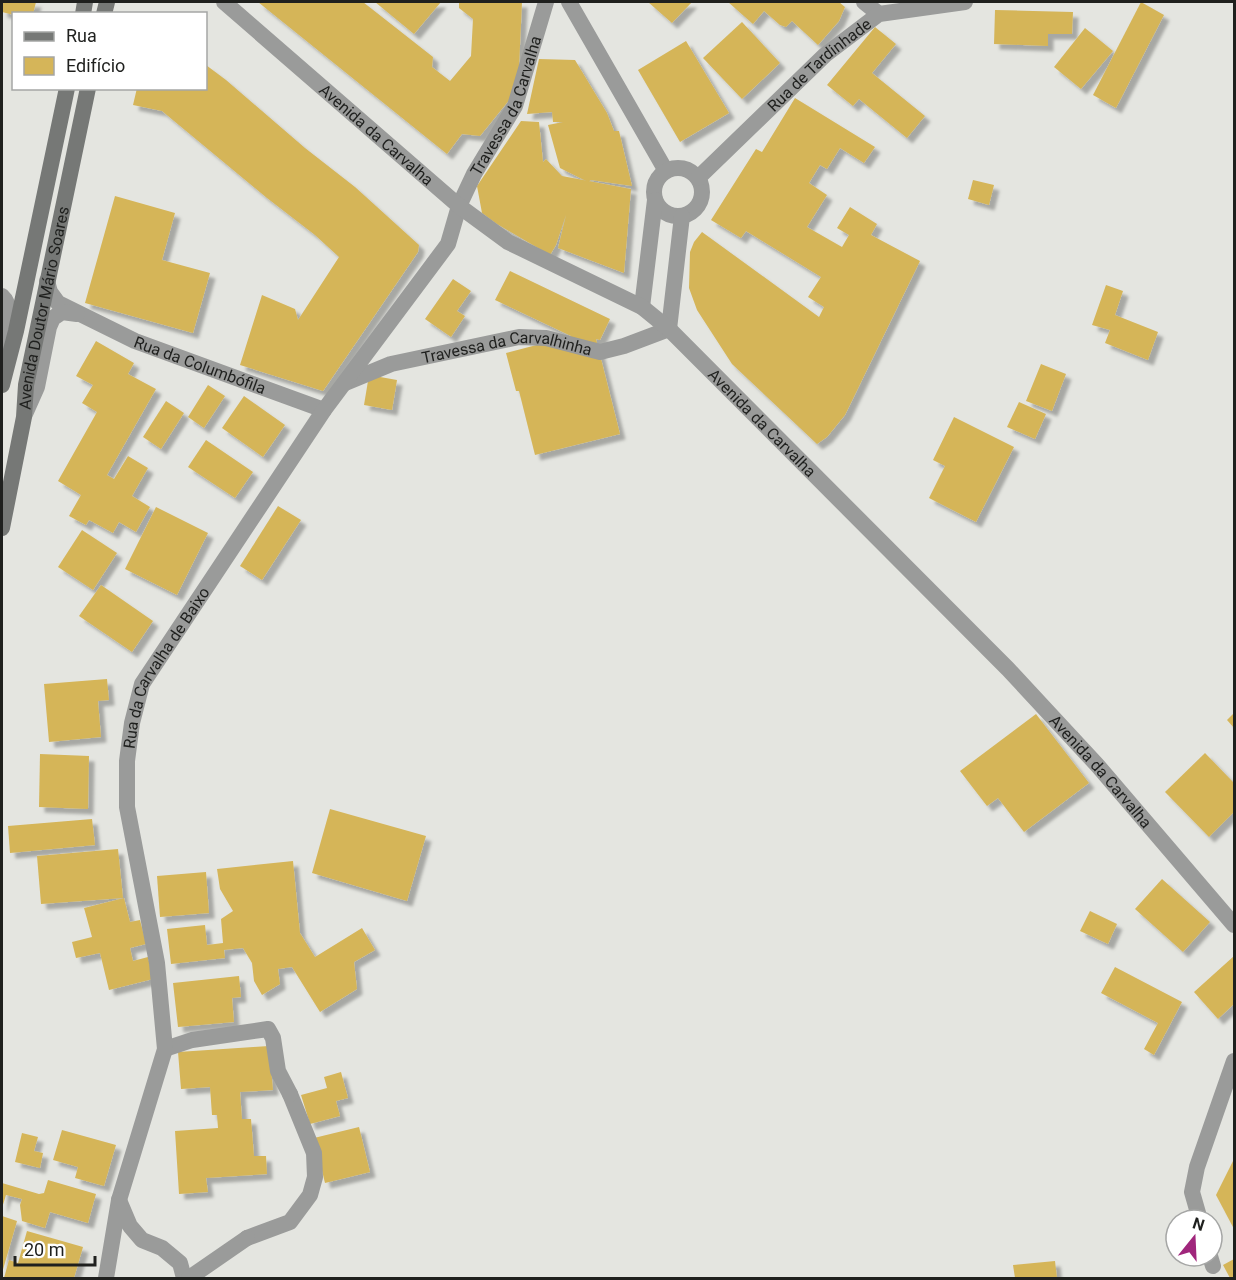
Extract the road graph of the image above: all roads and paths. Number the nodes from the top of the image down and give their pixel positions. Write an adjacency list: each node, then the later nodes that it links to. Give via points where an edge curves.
1 (225, 2): 12 (street, Avenida da Carvalha)
2 (546, 2): 12 (street, Travessa da Carvalha, via 515,106)
3 (569, 2): 9 (street)
4 (864, 2): 6 (street)
5 (965, 2): 6 (street, Rua de Tardinhade)
6 (879, 14): 10 (street, Rua de Tardinhade, via 825,55)
7 (67, 90): 14 (main road, Avenida Doutor Mário Soares)
8 (88, 90): 15 (main road, Avenida Doutor Mário Soares)
9 (666, 171): 10 (street, via 686,170); 11 (street, via 655,184)
10 (698, 178): 13 (street, via 701,202 690,214)
11 (655, 200): 13 (street, via 666,213); 17 (street)
12 (459, 206): 17 (street, Avenida da Carvalha, via 508,242); 20 (street, Rua da Carvalha de Baixo, via 448,244)
13 (682, 216): 19 (street)
14 (27, 281): 16 (street, via 17,290); 21 (main road, Avenida Doutor Mário Soares)
15 (47, 281): 18 (street, Rua da Columbófila, via 58,303); 23 (main road, Avenida Doutor Mário Soares, via 26,385)
16 (2, 294): 21 (street, via 10,311)
17 (642, 307): 19 (street, Avenida da Carvalha)
18 (78, 314): 22 (street, Rua da Columbófila, via 135,341); 23 (street, via 62,312 53,318 37,387)
19 (669, 329): 20 (street, Travessa da Carvalhinha, via 600,352 546,338 519,337 391,364); 25 (street, Avenida da Carvalha, via 1008,669 1098,766)
20 (344, 384): 22 (street, Rua da Carvalha de Baixo)
21 (2, 385)
22 (324, 410): 26 (street, Rua da Carvalha de Baixo, via 142,684 132,723 127,807 157,963)
23 (24, 417): 24 (main road, Avenida Doutor Mário Soares)
24 (2, 528)
25 (1234, 925)
26 (165, 1049): 28 (street, Rua da Carvalha de Baixo); 32 (street, via 192,1040 268,1029 278,1071 314,1153 315,1177 310,1195 290,1222 247,1238)
27 (1234, 1061): 29 (street, via 1197,1167 1192,1192)
28 (119, 1200): 30 (street, Rua da Carvalha de Baixo); 31 (street, via 130,1226 142,1240 162,1248 180,1263)
29 (1197, 1208)
30 (106, 1278)
31 (184, 1278)
32 (189, 1278)

